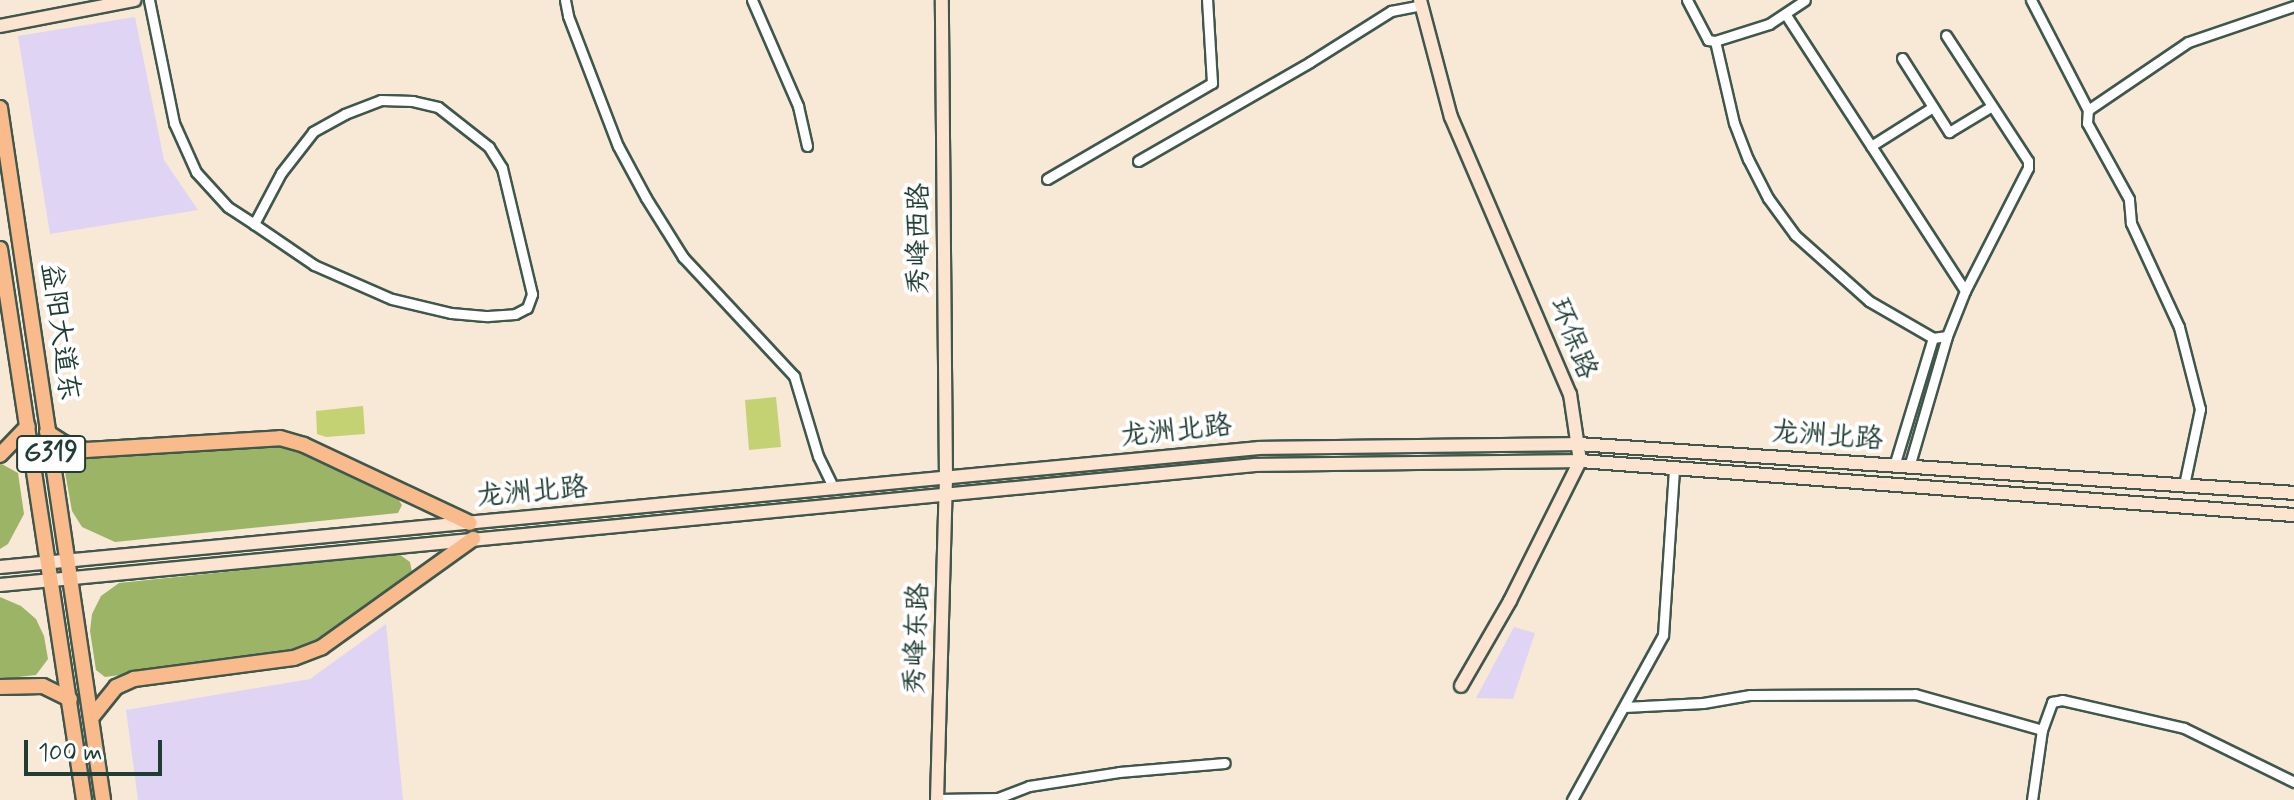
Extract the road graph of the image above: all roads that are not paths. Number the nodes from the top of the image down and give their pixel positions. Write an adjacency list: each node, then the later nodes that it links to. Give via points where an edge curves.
1 (135, 0): 13 (main road)
2 (149, 0): 25 (street, via 174,123 196,172 228,207)
3 (565, 0): 41 (street, via 618,146 646,198 683,257 794,376 818,456)
4 (752, 0): 21 (street, via 798,106)
5 (942, 0): 39 (main road, 秀峰西路)
6 (1207, 0): 24 (street, via 1212,83)
7 (1687, 0): 15 (street, via 1708,40)
8 (1805, 0): 12 (street)
9 (2031, 0): 20 (street)
10 (1421, 2): 23 (street, via 1391,11); 33 (main road, 环保路, via 1451,117 1570,394)
11 (2294, 6): 20 (street, via 2188,42)
12 (1786, 15): 15 (street); 22 (street)
13 (0, 26)
14 (1946, 35): 17 (street)
15 (1715, 41): 30 (street, via 1734,123 1768,198 1803,244 1869,301)
16 (1902, 58): 18 (street)
17 (1992, 106): 18 (street, via 1949,132); 28 (street, via 2028,168)
18 (1933, 107): 22 (street)
19 (0, 108): 32 (main road, 益阳大道东 / G319)
20 (2088, 110): 40 (street, via 2087,123 2129,199 2131,223 2179,327 2200,409)
21 (807, 146)
22 (1871, 146): 28 (street)
23 (1138, 161)
24 (1047, 179)
25 (254, 224): 25 (street, via 314,265 392,299 488,316 515,314 527,308 532,294 502,168 489,147 438,107 381,100 313,132 281,173)
26 (0, 249): 27 (main road, G319)
27 (3, 291): 31 (main road, G319)
28 (1965, 291): 29 (street)
29 (1947, 336): 30 (street); 37 (street)
30 (1933, 338): 36 (street)
31 (28, 426): 34 (main road); 48 (main road, G319)
32 (47, 432): 45 (main road, via 86,450 280,438); 47 (main road, 益阳大道东 / G319)
33 (1578, 444): 35 (main road, 环保路); 36 (main road, 龙洲北路); 39 (main road, 龙洲北路, via 1259,448)
34 (0, 455)
35 (1580, 461): 38 (main road, 龙洲北路); 42 (main road, 龙洲北路, via 1255,465); 53 (main road)
36 (1894, 466): 37 (main road, 龙洲北路)
37 (1909, 467): 40 (main road, 龙洲北路)
38 (1674, 468): 44 (main road, 龙洲北路); 56 (street, via 1663,635)
39 (946, 479): 41 (main road, 龙洲北路); 42 (main road, 秀峰东路)
40 (2184, 485): 43 (main road, 龙洲北路)
41 (834, 489): 45 (main road, 龙洲北路)
42 (946, 493): 46 (main road, 龙洲北路); 63 (main road, 秀峰东路)
43 (2294, 493)
44 (2294, 515)
45 (470, 523): 47 (main road, 龙洲北路)
46 (473, 539): 50 (main road, 龙洲北路); 57 (main road, via 322,647 294,658 134,679 116,687)
47 (67, 562): 48 (main road, 龙洲北路); 50 (main road, 益阳大道东 / G319)
48 (49, 563): 49 (main road, 龙洲北路); 51 (main road, G319)
49 (0, 567)
50 (70, 579): 51 (main road, 龙洲北路); 57 (main road, 益阳大道东 / G319)
51 (52, 580): 52 (main road, 龙洲北路); 55 (main road, G319)
52 (0, 585)
53 (1461, 686)
54 (0, 687): 55 (main road, via 43,686)
55 (70, 699): 61 (main road, G319)
56 (1624, 707): 58 (street, via 1750,695 1915,694); 64 (street)
57 (91, 718): 62 (main road, 益阳大道东 / G319)
58 (2042, 730): 60 (street, via 2052,702 2062,700 2184,728); 65 (street)
59 (1225, 763): 63 (street, via 1119,772 1029,786 998,798)
60 (2294, 782)
61 (84, 800)
62 (103, 800)
63 (936, 800)
64 (1572, 800)
65 (2032, 800)

